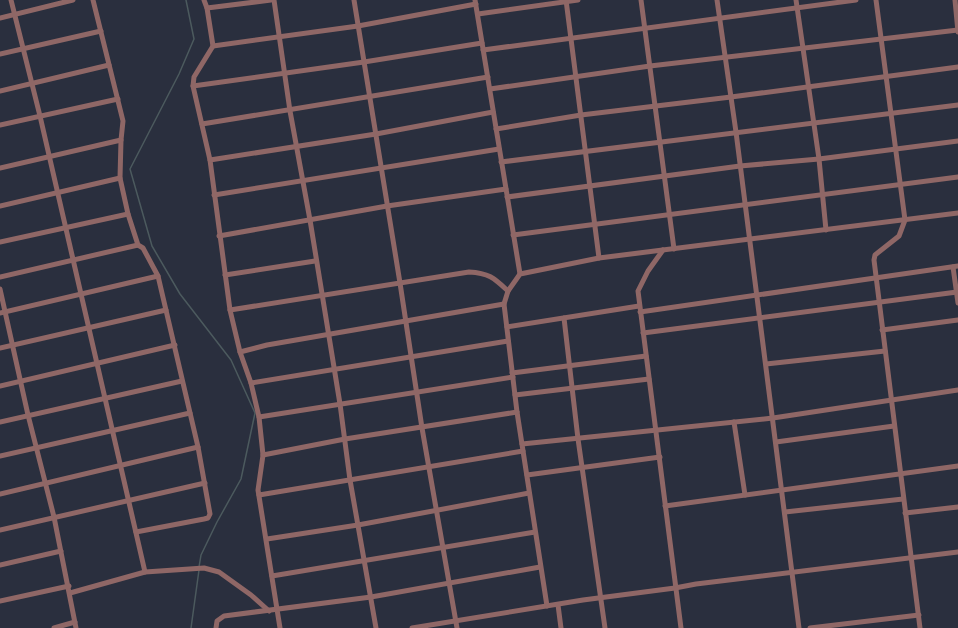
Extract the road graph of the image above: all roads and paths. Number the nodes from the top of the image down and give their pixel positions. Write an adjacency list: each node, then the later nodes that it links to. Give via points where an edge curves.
1 (11, 0): 20 (street)
2 (73, 0): 20 (street)
3 (93, 0): 26 (street)
4 (204, 0): 17 (street)
5 (271, 0): 17 (street)
6 (274, 0): 27 (street)
7 (354, 0): 23 (street)
8 (578, 0): 15 (street)
9 (641, 0): 24 (street)
10 (717, 0): 22 (street)
11 (796, 0): 18 (street)
12 (856, 0): 18 (street)
13 (876, 0): 29 (street)
14 (955, 0): 25 (street)
15 (566, 1): 19 (street); 28 (street)
16 (476, 2): 19 (street); 23 (street)
17 (207, 8): 31 (street)
18 (797, 8): 22 (street); 32 (street)
19 (478, 14): 30 (street)
20 (15, 15): 21 (street); 33 (street)
21 (0, 18)
22 (719, 20): 24 (street); 36 (street)
23 (358, 26): 27 (street); 37 (street)
24 (645, 28): 28 (street); 39 (street)
25 (958, 30): 29 (street)
26 (101, 31): 33 (street); 38 (street)
27 (279, 37): 31 (street); 41 (street)
28 (571, 37): 34 (street); 42 (street)
29 (881, 39): 32 (street); 43 (street)
30 (482, 43): 34 (street); 37 (street)
31 (213, 46): 46 (street, via 194,77)
32 (803, 48): 36 (street); 47 (street)
33 (22, 49): 35 (street); 45 (street)
34 (483, 50): 44 (street)
35 (0, 54)
36 (725, 58): 39 (street); 51 (street)
37 (364, 62): 41 (street); 50 (street)
38 (109, 65): 45 (street); 52 (street)
39 (650, 66): 42 (street); 53 (street)
40 (958, 67): 43 (street)
41 (285, 73): 46 (street); 55 (street)
42 (576, 76): 48 (street); 58 (street)
43 (886, 76): 47 (street); 57 (street)
44 (488, 78): 48 (street); 50 (street)
45 (31, 83): 49 (street); 59 (street)
46 (193, 86): 60 (street)
47 (808, 87): 51 (street); 61 (street)
48 (490, 89): 56 (street)
49 (0, 91)
50 (370, 97): 55 (street); 65 (street)
51 (731, 97): 53 (street); 64 (street)
52 (118, 99): 59 (street); 66 (street, via 123,121)
53 (655, 105): 58 (street); 68 (street)
54 (958, 105): 57 (street)
55 (290, 111): 60 (street); 69 (street)
56 (493, 112): 63 (street); 65 (street)
57 (892, 113): 61 (street); 71 (street)
58 (581, 115): 63 (street); 72 (street)
59 (40, 116): 62 (street); 73 (street)
60 (202, 124): 75 (street)
61 (814, 124): 64 (street); 74 (street)
62 (0, 125)
63 (496, 129): 70 (street)
64 (736, 132): 68 (street); 77 (street)
65 (376, 134): 69 (street); 79 (street)
66 (120, 140): 73 (street); 82 (street)
67 (958, 141): 71 (street)
68 (660, 142): 72 (street); 80 (street)
69 (297, 146): 75 (street); 83 (street)
70 (499, 149): 76 (street); 79 (street)
71 (897, 150): 74 (street); 84 (street)
72 (585, 152): 76 (street); 85 (street)
73 (49, 158): 78 (street); 87 (street)
74 (819, 159): 77 (street); 88 (street)
75 (210, 160): 89 (street)
76 (501, 162): 86 (street)
77 (740, 166): 80 (street); 91 (street)
78 (0, 168)
79 (381, 168): 83 (street); 93 (street)
80 (664, 176): 85 (street); 96 (street)
81 (958, 177): 84 (street)
82 (120, 178): 87 (street); 95 (street)
83 (303, 181): 89 (street); 97 (street)
84 (901, 184): 88 (street); 98 (street)
85 (590, 186): 90 (street); 99 (street)
86 (506, 189): 90 (street); 93 (street)
87 (58, 193): 92 (street); 100 (street)
88 (822, 194): 91 (street); 101 (street)
89 (214, 196): 103 (street)
90 (507, 197): 102 (street)
91 (745, 203): 96 (street); 104 (street)
92 (0, 206)
93 (387, 206): 97 (street); 118 (street)
94 (958, 213): 98 (street)
95 (128, 214): 100 (street); 106 (street)
96 (669, 214): 99 (street); 107 (street)
97 (310, 220): 103 (street); 111 (street)
98 (905, 220): 101 (street); 117 (street, via 899,236 875,255)
99 (595, 224): 102 (street); 109 (street)
100 (64, 226): 105 (street); 110 (street)
101 (826, 230): 104 (street)
102 (513, 235): 113 (street)
103 (219, 236): 114 (street)
104 (750, 239): 107 (street); 122 (street)
105 (0, 242)
106 (138, 245): 110 (street); 115 (street, via 143,248)
107 (674, 249): 108 (street)
108 (663, 250): 109 (street); 128 (street, via 641,283 638,291)
109 (599, 258): 113 (street)
110 (72, 260): 116 (street); 123 (street)
111 (316, 261): 114 (street); 124 (street)
112 (956, 266): 117 (street); 121 (street)
113 (520, 274): 120 (street)
114 (225, 275): 130 (street)
115 (158, 276): 123 (street); 129 (street)
116 (0, 277)
117 (876, 278): 122 (street); 125 (street)
118 (400, 283): 120 (street, via 469,272 482,273 494,278); 124 (street); 136 (street)
119 (0, 289): 131 (street)
120 (508, 291): 127 (street)
121 (956, 292): 125 (street); 126 (street)
122 (757, 294): 128 (street); 133 (street)
123 (82, 295): 131 (street); 137 (street)
124 (322, 295): 130 (street); 141 (street)
125 (879, 302): 133 (street); 139 (street)
126 (958, 303)
127 (504, 304): 136 (street); 138 (street)
128 (640, 309): 134 (street); 140 (street)
129 (166, 310): 137 (street); 144 (street)
130 (230, 310): 147 (street)
131 (6, 312): 132 (street); 143 (street)
132 (0, 313)
133 (760, 317): 140 (street); 151 (street)
134 (564, 318): 138 (street); 152 (street)
135 (958, 320): 139 (street)
136 (406, 321): 141 (street); 148 (street)
137 (89, 327): 143 (street); 150 (street)
138 (507, 327): 142 (street)
139 (882, 330): 146 (street)
140 (643, 333): 149 (street)
141 (328, 334): 147 (street); 153 (street)
142 (508, 341): 148 (street); 154 (street)
143 (13, 345): 145 (street); 156 (street)
144 (175, 345): 150 (street); 157 (street)
145 (0, 348)
146 (885, 351): 151 (street); 165 (street)
147 (240, 352): 158 (street)
148 (412, 356): 153 (street); 162 (street)
149 (646, 356): 152 (street); 155 (street)
150 (97, 363): 156 (street); 164 (street)
151 (766, 364): 171 (street)
152 (569, 366): 154 (street); 160 (street)
153 (334, 370): 158 (street); 166 (street)
154 (512, 375): 162 (street); 163 (street)
155 (649, 379): 160 (street); 177 (street)
156 (20, 381): 159 (street); 169 (street)
157 (182, 381): 164 (street); 167 (street)
158 (251, 383): 170 (street)
159 (0, 386)
160 (572, 388): 163 (street); 179 (street)
161 (958, 390): 165 (street)
162 (417, 392): 166 (street); 175 (street)
163 (515, 395): 168 (street)
164 (105, 398): 169 (street); 176 (street)
165 (891, 400): 171 (street); 174 (street)
166 (340, 404): 170 (street); 178 (street)
167 (190, 412): 176 (street); 183 (street)
168 (517, 412): 175 (street); 181 (street)
169 (28, 415): 172 (street); 182 (street)
170 (259, 417): 185 (street)
171 (773, 418): 173 (street); 180 (street)
172 (0, 422)
173 (734, 422): 177 (street); 201 (street)
174 (894, 426): 180 (street); 192 (street)
175 (422, 428): 178 (street); 190 (street)
176 (112, 430): 182 (street); 188 (street)
177 (657, 431): 179 (street); 187 (street)
178 (345, 439): 185 (street); 194 (street)
179 (578, 439): 181 (street); 191 (street)
180 (776, 442): 197 (street)
181 (522, 444): 184 (street)
182 (36, 446): 186 (street); 196 (street)
183 (198, 447): 188 (street); 195 (street)
184 (524, 451): 190 (street); 193 (street)
185 (263, 455): 200 (street)
186 (0, 456)
187 (660, 457): 191 (street); 204 (street)
188 (121, 465): 196 (street); 203 (street)
189 (958, 466): 192 (street)
190 (429, 467): 194 (street); 206 (street)
191 (582, 468): 193 (street); 230 (street)
192 (900, 473): 197 (street); 202 (street)
193 (527, 475): 198 (street)
194 (350, 480): 200 (street); 210 (street)
195 (205, 483): 203 (street); 212 (street, via 210,514 208,518)
196 (44, 484): 199 (street); 209 (street)
197 (782, 489): 201 (street); 207 (street)
198 (529, 493): 206 (street); 213 (street)
199 (0, 494)
200 (259, 495): 214 (street)
201 (745, 495): 204 (street)
202 (903, 499): 207 (street); 208 (street)
203 (129, 501): 209 (street); 212 (street)
204 (665, 506): 227 (street)
205 (958, 507): 208 (street)
206 (436, 510): 210 (street); 215 (street)
207 (785, 512): 222 (street)
208 (905, 513): 218 (street)
209 (54, 517): 211 (street); 216 (street)
210 (358, 524): 214 (street); 219 (street)
211 (0, 530)
212 (136, 532): 223 (street)
213 (535, 532): 215 (street); 221 (street)
214 (267, 539): 224 (street)
215 (443, 547): 219 (street); 225 (street)
216 (61, 551): 220 (street); 226 (street)
217 (958, 552): 218 (street)
218 (910, 557): 222 (street); 236 (street)
219 (364, 560): 224 (street); 229 (street)
220 (0, 565)
221 (540, 567): 225 (street); 233 (street)
222 (792, 571): 227 (street); 248 (street)
223 (145, 572): 228 (street); 235 (street, via 212,569 252,595)
224 (272, 576): 234 (street)
225 (450, 582): 229 (street); 237 (street)
226 (69, 586): 228 (street); 231 (street)
227 (675, 588): 230 (street); 247 (street)
228 (70, 593): 238 (street)
229 (371, 597): 234 (street); 242 (street)
230 (602, 599): 232 (street); 246 (street)
231 (0, 601)
232 (558, 605): 233 (street); 245 (street)
233 (547, 606): 237 (street)
234 (277, 610): 235 (street); 241 (street)
235 (269, 611): 240 (street, via 221,617 217,620)
236 (919, 615): 249 (street); 250 (street)
237 (456, 620): 243 (street); 244 (street)
238 (76, 625): 239 (street)
239 (54, 628)
240 (216, 628)
241 (280, 628)
242 (376, 628)
243 (412, 628)
244 (457, 628)
245 (561, 628)
246 (605, 628)
247 (681, 628)
248 (799, 628)
249 (810, 628)
250 (920, 628)

